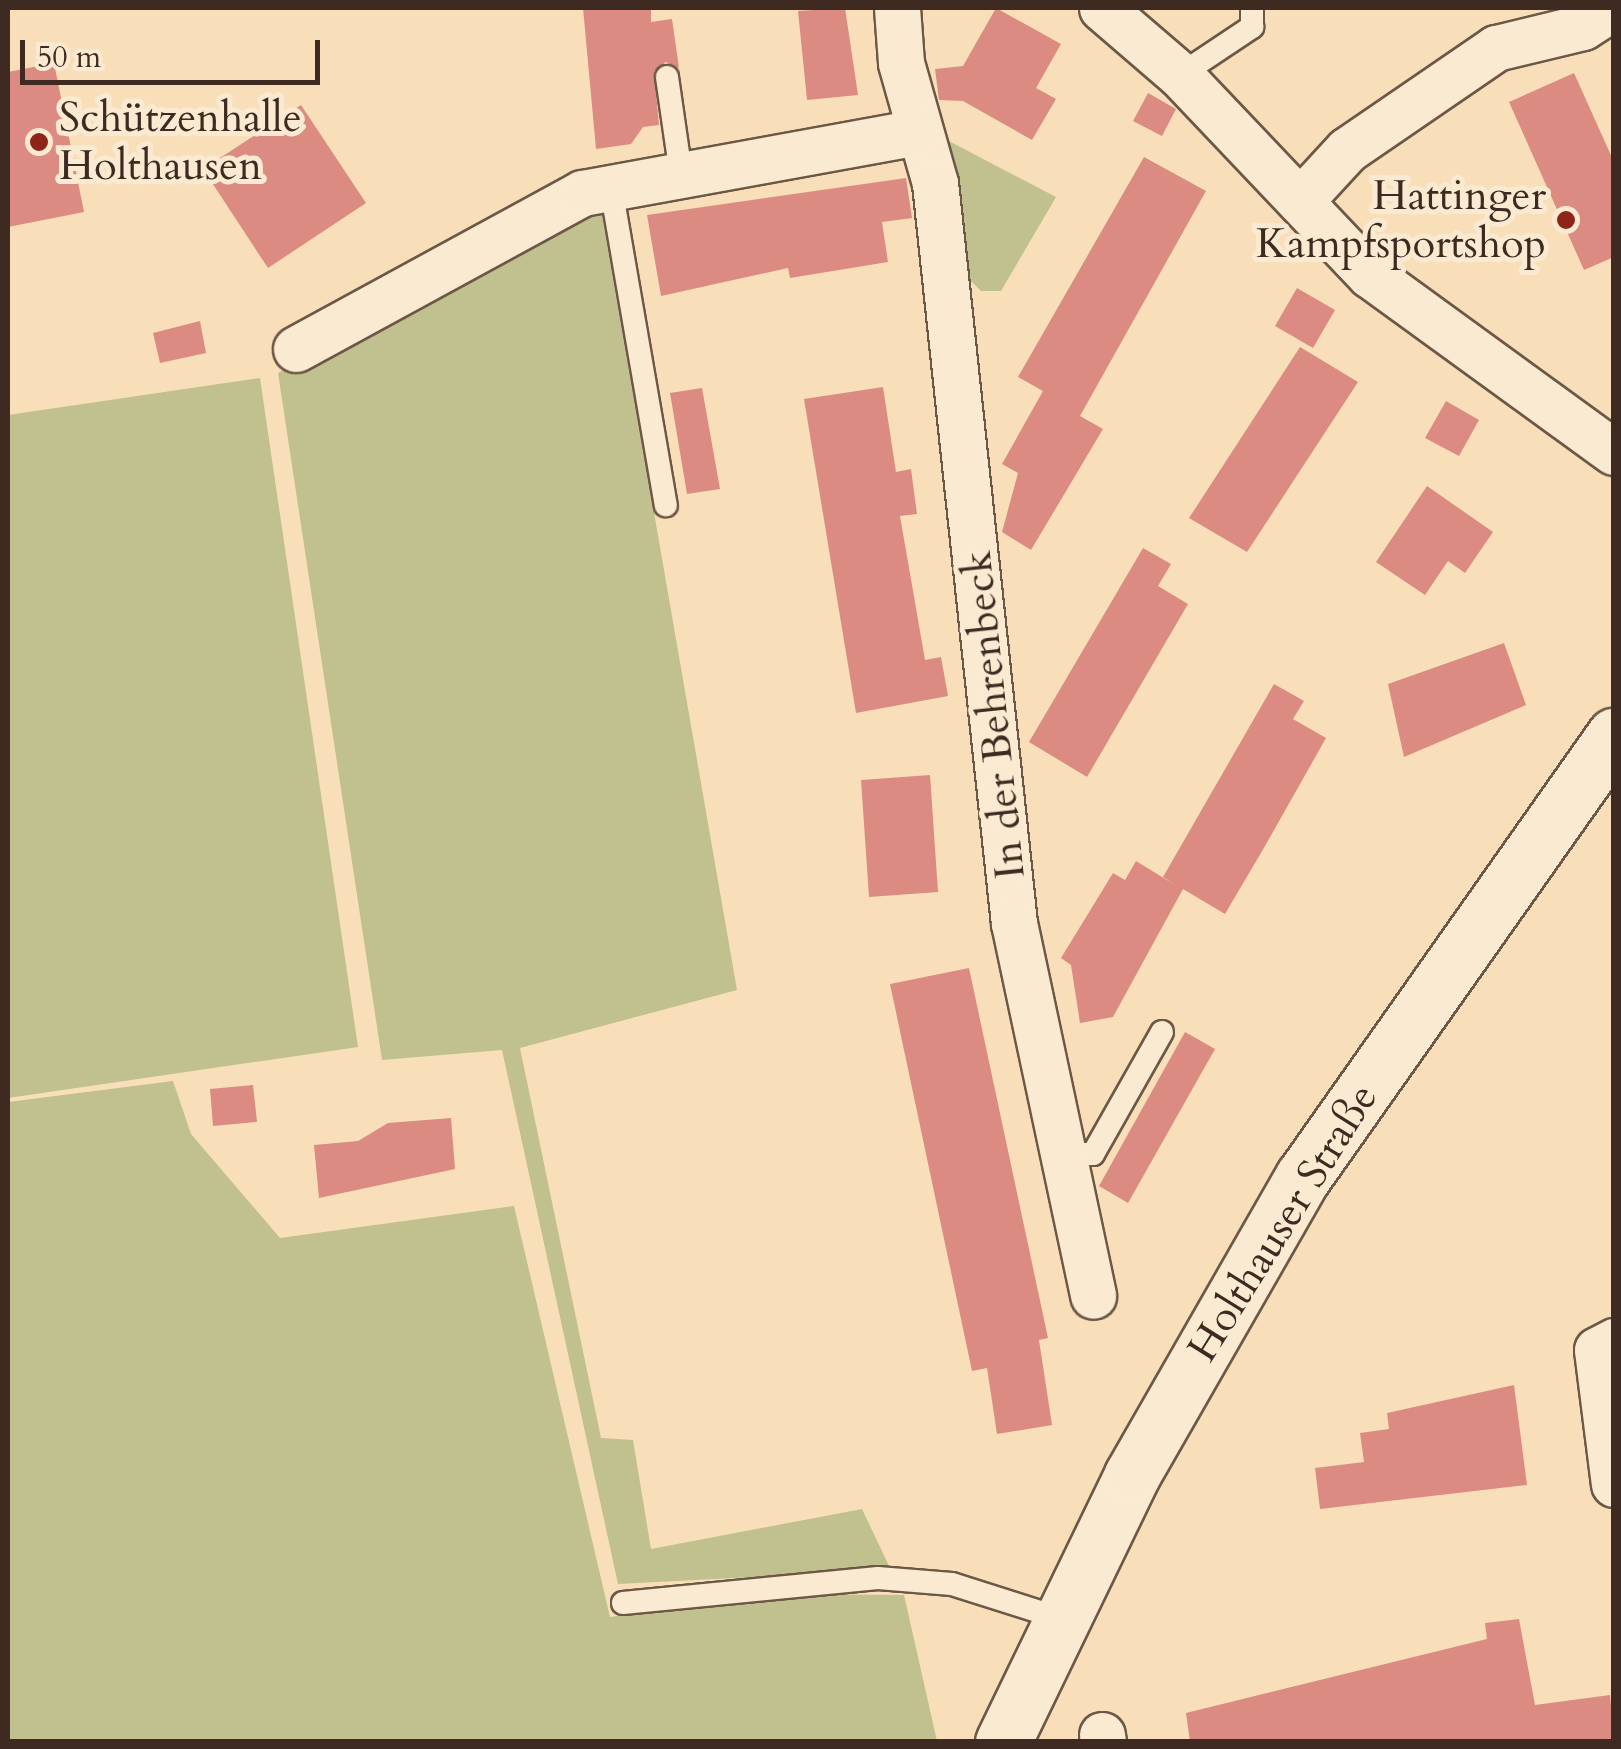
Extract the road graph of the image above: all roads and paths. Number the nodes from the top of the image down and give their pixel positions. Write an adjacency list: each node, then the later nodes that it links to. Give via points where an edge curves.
1 (896, 8): 7 (street, In der Behrenbeck)
2 (1102, 8): 5 (street)
3 (1252, 8): 5 (lane, via 1252,27)
4 (1612, 8): 10 (street, via 1583,26 1496,48 1347,150)
5 (1180, 76): 10 (street)
6 (666, 77): 8 (lane)
7 (917, 132): 8 (street); 16 (street, In der Behrenbeck, via 937,200 1014,923)
8 (681, 174): 9 (street)
9 (611, 188): 11 (street, via 582,194); 13 (lane)
10 (1300, 201): 12 (street, via 1370,276)
11 (296, 349)
12 (1614, 452)
13 (666, 506)
14 (1614, 736): 21 (street, Holthauser Straße, via 1303,1177)
15 (1162, 1032): 16 (lane, via 1094,1154)
16 (1058, 1154): 17 (street, In der Behrenbeck)
17 (1092, 1296)
18 (1614, 1341): 19 (street, via 1597,1350)
19 (1614, 1484)
20 (623, 1603): 21 (lane, via 878,1578 952,1584)
21 (1059, 1618): 22 (street, Holthauser Straße)
22 (1003, 1742)

